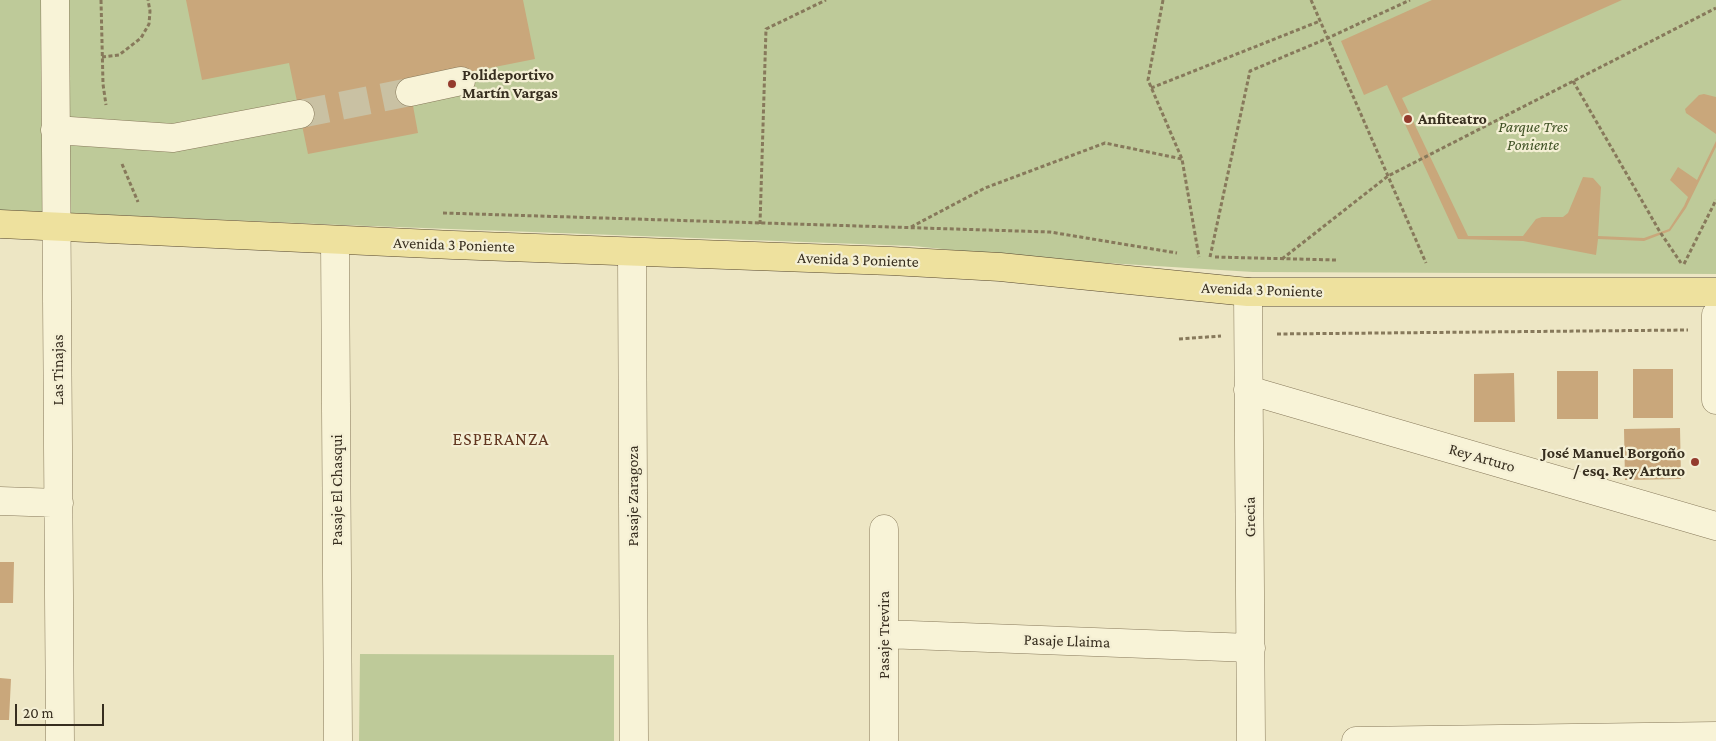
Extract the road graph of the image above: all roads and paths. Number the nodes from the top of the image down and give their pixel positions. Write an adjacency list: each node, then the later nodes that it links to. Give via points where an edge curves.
1 (55, 0): 16 (street, Las Tinajas)
2 (148, 0): 10 (path, via 150,24 140,38 119,55)
3 (826, 0): 21 (path, via 766,29)
4 (1163, 0): 13 (path, via 1148,80)
5 (1311, 0): 8 (path)
6 (1410, 0): 9 (path)
7 (1716, 8): 12 (path)
8 (1320, 21): 9 (path); 13 (path)
9 (1328, 38): 18 (path); 27 (path, via 1250,71)
10 (102, 57)
11 (461, 81): 14 (street)
12 (1573, 81): 18 (path); 19 (path, via 1683,266)
13 (1151, 88): 17 (path)
14 (410, 92)
15 (300, 114): 16 (street, via 173,138)
16 (56, 130): 22 (street, Las Tinajas)
17 (1182, 159): 23 (path, via 1105,143 985,188); 26 (path)
18 (1388, 176): 28 (path); 29 (path)
19 (1716, 200)
20 (0, 224): 22 (main road, Avenida 3 Poniente)
21 (760, 224)
22 (57, 226): 24 (main road, Avenida 3 Poniente); 38 (street, Las Tinajas)
23 (911, 227)
24 (335, 240): 25 (main road, Avenida 3 Poniente); 45 (street, Pasaje El Chasqui)
25 (632, 252): 30 (main road, Avenida 3 Poniente, via 1000,267); 46 (street, Pasaje Zaragoza)
26 (1200, 257)
27 (1210, 257)
28 (1282, 259)
29 (1426, 263)
30 (1248, 292): 31 (main road, Avenida 3 Poniente); 33 (street, Grecia)
31 (1716, 292)
32 (1716, 323): 33 (path); 36 (street)
33 (1248, 335): 34 (path); 35 (street, Grecia)
34 (1179, 338)
35 (1248, 390): 39 (street, Rey Arturo); 42 (street, Grecia)
36 (1716, 400)
37 (0, 501): 38 (street)
38 (59, 502): 44 (street, Las Tinajas)
39 (1716, 526)
40 (884, 529): 41 (street, Pasaje Trevira)
41 (884, 634): 42 (street, Pasaje Llaima); 47 (street, Pasaje Trevira)
42 (1251, 648): 48 (street, Grecia)
43 (1716, 736): 49 (street)
44 (60, 741)
45 (338, 741)
46 (634, 741)
47 (884, 741)
48 (1251, 741)
49 (1356, 741)

